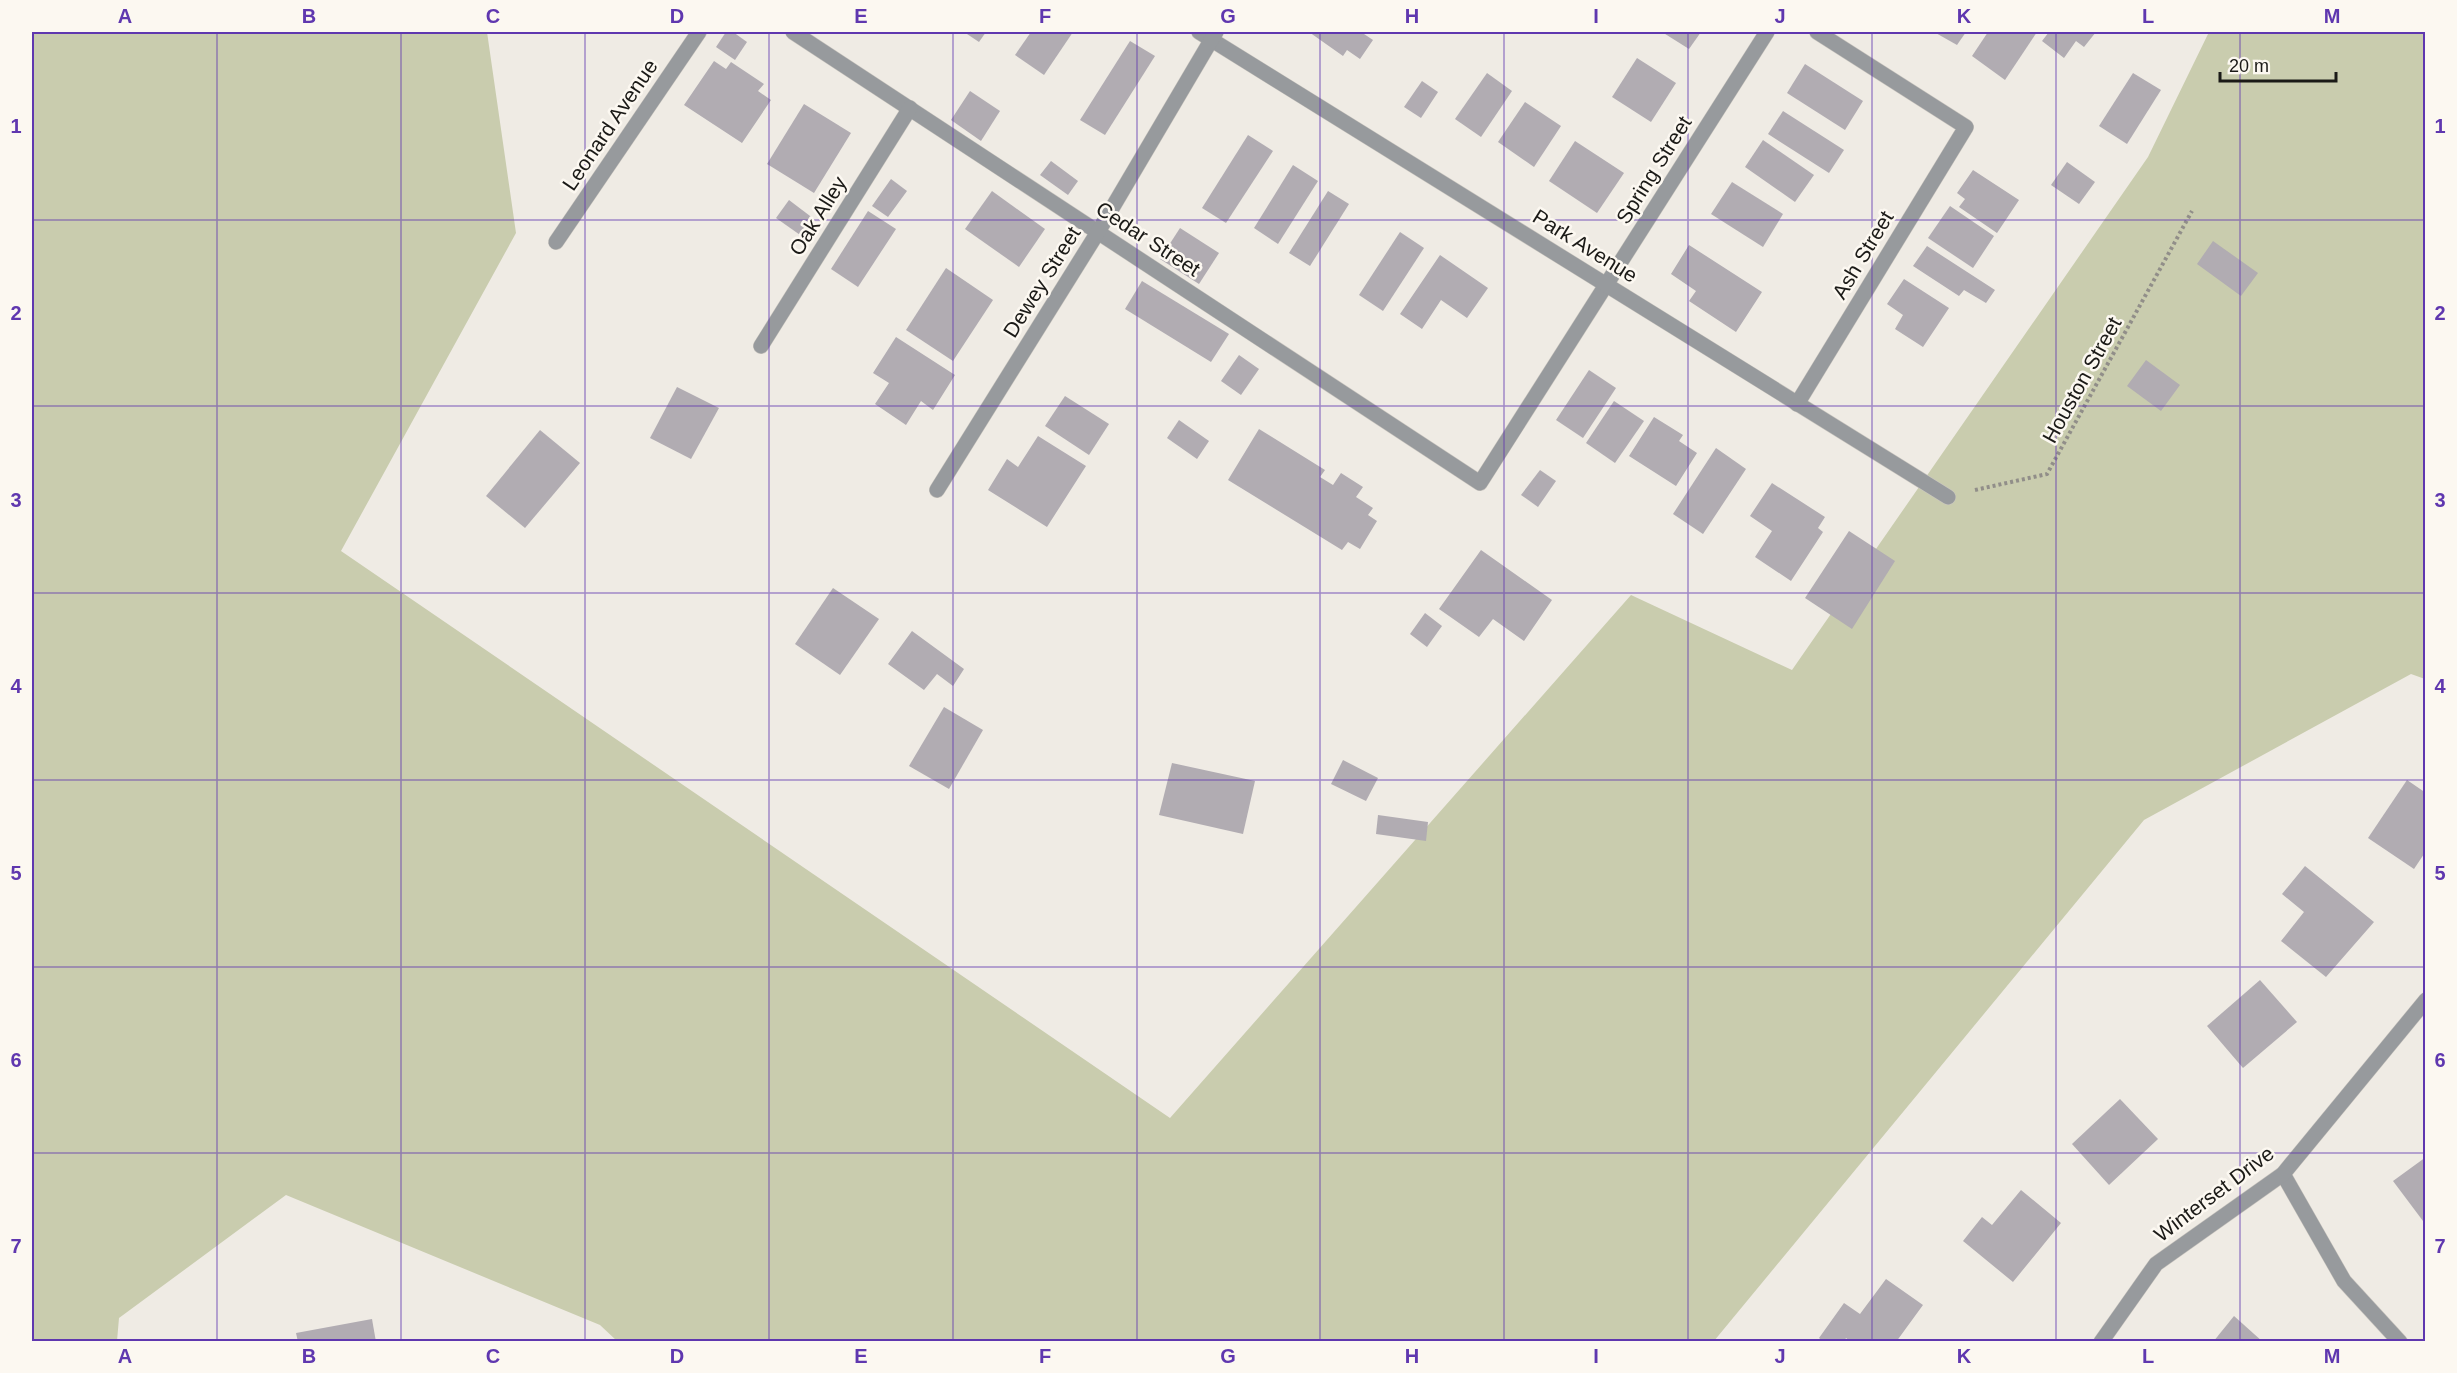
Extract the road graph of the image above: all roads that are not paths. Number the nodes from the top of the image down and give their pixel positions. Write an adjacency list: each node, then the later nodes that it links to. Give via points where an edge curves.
1 (699, 32): 8 (street, Leonard Avenue)
2 (793, 32): 6 (street, Cedar Street)
3 (1767, 32): 9 (street, Spring Street)
4 (1817, 32): 11 (street, Ash Street, via 1966,127)
5 (1209, 34): 7 (street, Dewey Street); 9 (street, Park Avenue)
6 (910, 108): 7 (street, Cedar Street); 10 (street, Oak Alley)
7 (1098, 232): 12 (street, Cedar Street); 13 (street, Dewey Street)
8 (556, 242)
9 (1607, 284): 11 (street, Park Avenue); 12 (street, Spring Street)
10 (761, 345)
11 (1797, 404): 14 (street, Park Avenue)
12 (1480, 483)
13 (937, 490)
14 (1948, 497)
15 (2426, 999): 16 (street, Winterset Drive)
16 (2283, 1174): 17 (street, Winterset Drive, via 2156,1264); 18 (street, via 2344,1281)
17 (2101, 1341)
18 (2400, 1341)

